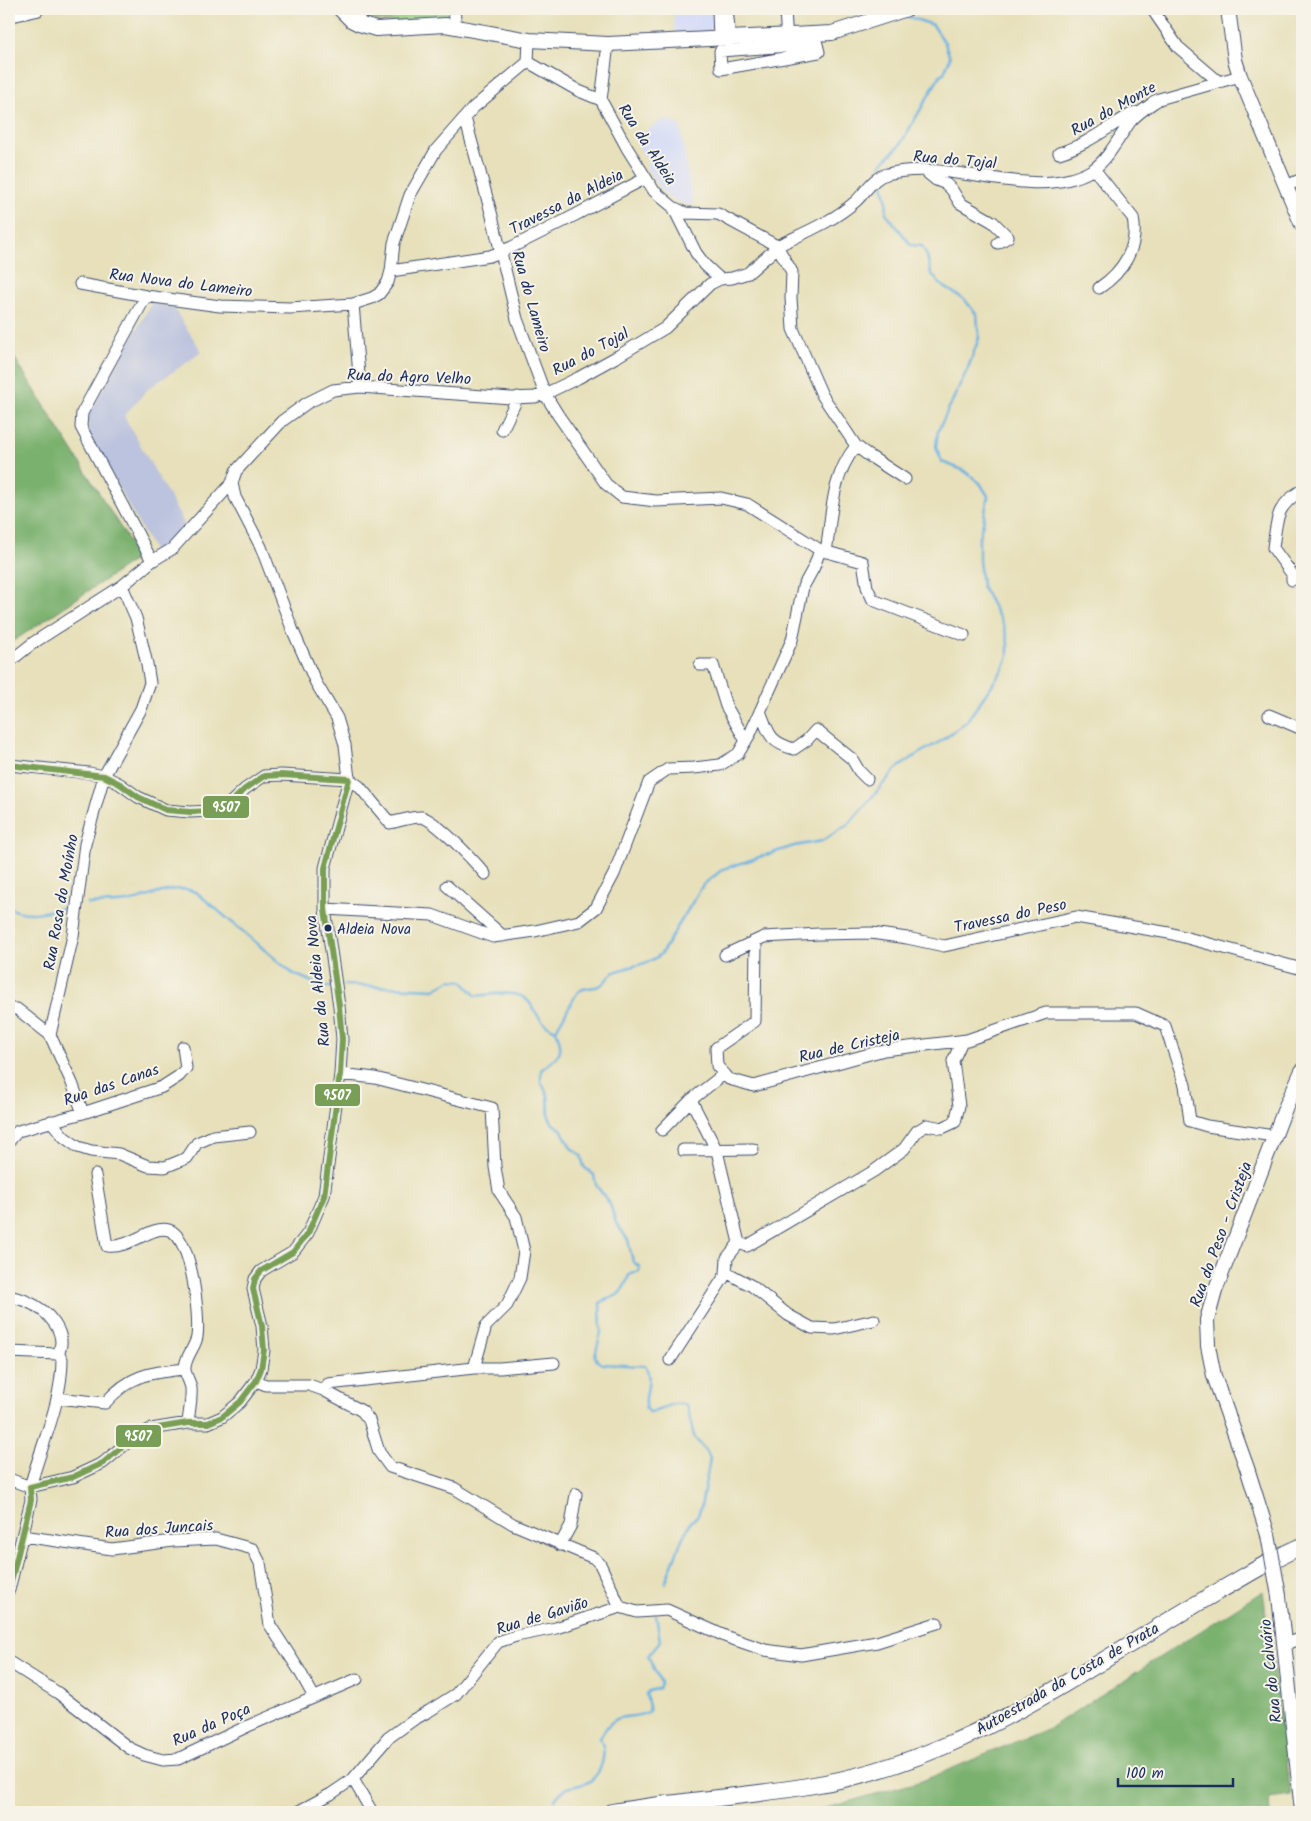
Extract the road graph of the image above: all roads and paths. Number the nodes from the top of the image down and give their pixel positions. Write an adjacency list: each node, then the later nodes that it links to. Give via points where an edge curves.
1 (37, 9): 11 (main road)
2 (340, 9): 12 (main road)
3 (360, 9): 12 (street)
4 (454, 9): 13 (street)
5 (718, 9): 14 (street)
6 (727, 9): 14 (street)
7 (785, 9): 17 (street)
8 (907, 9): 17 (main road)
9 (1152, 9): 22 (street, via 1178,46)
10 (1228, 9): 21 (main road)
11 (9, 15)
12 (359, 24): 13 (main road, via 376,29 435,25)
13 (456, 28): 15 (main road)
14 (724, 39): 16 (main road); 17 (main road)
15 (529, 40): 16 (main road); 19 (street)
16 (608, 44): 24 (street)
17 (787, 47): 18 (street); 20 (street)
18 (760, 48): 20 (street); 20 (street, via 720,51 721,69)
19 (528, 62): 24 (street); 25 (street)
20 (761, 62)
21 (1240, 76): 22 (street, Rua do Monte); 31 (main road)
22 (1220, 82): 23 (street, Rua do Monte)
23 (1160, 99): 26 (street, Rua do Monte, via 1103,133); 27 (street, Rua do Tojal, via 1130,122)
24 (601, 100): 29 (street, Rua da Aldeia)
25 (464, 118): 36 (street, Rua do Lameiro); 37 (street, via 436,150 410,195 394,243)
26 (1059, 154)
27 (1094, 169): 28 (street, Rua do Tojal, via 1077,177 1030,183); 40 (street, via 1133,218 1135,227 1130,254 1114,278)
28 (924, 170): 34 (street, via 946,184 960,203 993,222 1008,237); 35 (street, Rua do Tojal, via 879,177 838,215)
29 (646, 178): 32 (street, Rua da Aldeia, via 654,191); 36 (street, Travessa da Aldeia)
30 (1302, 179): 31 (street)
31 (1286, 186): 33 (main road)
32 (673, 207): 35 (street, via 684,212 718,214); 38 (street, Rua da Aldeia, via 696,253)
33 (1302, 225)
34 (998, 243)
35 (777, 246): 38 (street, Rua do Tojal, via 748,273); 47 (street, via 792,272 794,328 822,396)
36 (501, 251): 37 (street, via 465,261); 44 (street, Rua do Lameiro, via 517,319)
37 (391, 271): 42 (street, Rua Nova do Lameiro, via 379,294)
38 (720, 279): 44 (street, Rua do Tojal, via 710,284 665,328)
39 (80, 284): 41 (street, Rua Nova do Lameiro)
40 (1099, 288)
41 (146, 296): 42 (street, Rua Nova do Lameiro, via 262,308); 52 (street, via 82,413 81,427)
42 (353, 304): 43 (street)
43 (360, 387): 45 (street, Rua do Agro Velho); 49 (street, Rua do Agro Velho, via 333,390 282,421 236,471)
44 (545, 394): 45 (street, Rua do Agro Velho); 51 (street, Rua do Lameiro, via 589,462 606,484 622,497 656,501 721,498 747,504)
45 (518, 397): 46 (street)
46 (502, 430)
47 (856, 446): 48 (street); 51 (street, via 842,465 836,481)
48 (905, 478)
49 (232, 483): 52 (street, Rua do Agro Velho, via 172,549); 64 (street, Rua da Aldeia Nova, via 235,497 261,547 316,683 336,718 345,745)
50 (1302, 490): 53 (street, via 1291,497 1277,514 1272,548 1292,574)
51 (823, 551): 55 (street, Rua do Lameiro, via 863,562 873,600); 58 (street, via 803,586 792,640)
52 (152, 561): 54 (street, Rua do Agro Velho)
53 (1292, 580)
54 (122, 586): 56 (street, Rua do Agro Velho); 63 (street, Rua Rosa do Moínho, via 136,618 150,683 141,709)
55 (964, 635)
56 (9, 662)
57 (700, 665): 61 (street, via 713,665 726,706)
58 (760, 711): 61 (street); 65 (street, via 770,737 780,745 794,749 816,730 852,759)
59 (1269, 715): 60 (street)
60 (1302, 729)
61 (746, 741): 69 (street, via 738,754 720,765 668,769 649,782 614,874 596,908 579,922)
62 (9, 766): 63 (street)
63 (104, 776): 64 (street, via 166,810 190,812 226,806 264,776); 74 (street, Rua Rosa do Moínho, via 85,844 72,936)
64 (349, 779): 66 (street, via 360,786 390,823 421,817 429,821 457,844); 68 (street, Rua da Aldeia Nova, via 325,868)
65 (867, 779)
66 (485, 874)
67 (447, 886): 69 (street)
68 (325, 909): 69 (street, via 432,915 493,937); 78 (street, Rua da Aldeia Nova, via 342,1039)
69 (503, 936)
70 (756, 941): 71 (street, Travessa do Peso); 72 (street, Travessa do Peso, via 764,937 871,932 944,946 1076,917 1169,933); 79 (street, via 755,1021 716,1048 717,1066)
71 (725, 955)
72 (1302, 969)
73 (9, 1009): 74 (street, via 17,1009)
74 (50, 1035): 81 (street)
75 (962, 1041): 79 (street, Rua de Cristeja, via 884,1050 754,1086 729,1079); 85 (street, Rua de Cristeja, via 1046,1013 1136,1013 1165,1026 1186,1085 1190,1120 1207,1126); 91 (street, via 954,1061 959,1106 955,1122 942,1128 927,1126 917,1131 904,1149 874,1171 747,1246)
76 (183, 1047): 81 (street, Rua das Canas, via 186,1068 179,1076 162,1087)
77 (1302, 1071): 85 (main road, Rua do Peso - Cristeja)
78 (340, 1074): 99 (street, via 375,1078 492,1108 499,1191 516,1217 524,1251 520,1278 507,1305 486,1326); 101 (street, Rua da Aldeia Nova, via 324,1196 303,1240 293,1252 261,1271 255,1279 253,1289 264,1350)
79 (724, 1074): 80 (street)
80 (691, 1100): 83 (street); 87 (street)
81 (83, 1113): 82 (street, Rua das Canas)
82 (51, 1120): 84 (street, Rua das Canas, via 64,1137 78,1147 119,1154 148,1166 165,1167 187,1158 197,1143 213,1136); 86 (street, Rua das Canas, via 18,1131)
83 (662, 1130)
84 (250, 1132)
85 (1274, 1136): 108 (main road, Rua do Peso - Cristeja, via 1207,1320 1214,1376)
86 (9, 1141)
87 (716, 1148): 88 (street); 89 (street); 91 (street)
88 (753, 1148)
89 (683, 1150)
90 (95, 1175): 100 (street, via 108,1246 131,1243 162,1229 178,1236 183,1246 197,1307 197,1339)
91 (739, 1243): 92 (street, via 727,1258)
92 (726, 1272): 94 (street, via 812,1328 834,1329); 97 (street)
93 (9, 1296): 96 (street, via 28,1302 48,1314 59,1331 62,1347)
94 (874, 1320)
95 (9, 1352): 96 (street)
96 (58, 1354): 103 (street, via 62,1368)
97 (670, 1360)
98 (554, 1363): 99 (street)
99 (474, 1368): 102 (street, via 328,1384)
100 (185, 1369): 103 (street, via 151,1372 133,1379 105,1403); 104 (street, via 190,1388)
101 (256, 1381): 102 (street, via 266,1385 310,1385); 104 (street, Rua da Aldeia Nova, via 222,1418 208,1423)
102 (323, 1390): 110 (street, via 362,1411 369,1420 379,1452 390,1467 454,1488 513,1524)
103 (57, 1398): 106 (street)
104 (188, 1423): 106 (street, Rua da Aldeia Nova, via 151,1429 129,1441 103,1463 73,1477)
105 (9, 1479): 106 (street)
106 (30, 1487): 109 (street)
107 (576, 1494): 110 (street, via 571,1525)
108 (1267, 1531): 117 (main road, Rua do Calvário, bridge)
109 (23, 1536): 113 (street); 120 (street, Rua dos Juncais, via 112,1549 216,1539 253,1549 260,1563 270,1625)
110 (560, 1545): 114 (street, via 594,1558 600,1564)
111 (1302, 1546): 125 (highway, Autoestrada da Costa de Prata, via 1181,1612 997,1722 942,1747 901,1762 810,1786)
112 (1302, 1558): 126 (highway, Autoestrada da Costa de Prata, via 1264,1576 1001,1731 946,1756 860,1785 813,1796)
113 (9, 1590)
114 (620, 1607): 115 (street, via 637,1612 667,1610 726,1637 765,1650 801,1655 877,1642); 121 (street, Rua de Gavião, via 556,1628 498,1642 456,1694 388,1738)
115 (938, 1623)
116 (1302, 1638): 117 (street)
117 (1285, 1644): 122 (main road, Rua do Calvário)
118 (9, 1662): 120 (street, Rua da Poça, via 58,1693 129,1748 163,1760 178,1759)
119 (357, 1679): 120 (street, Rua da Poça)
120 (314, 1697)
121 (353, 1779): 123 (street, Rua de Gavião); 124 (street)
122 (1302, 1811)
123 (297, 1812)
124 (372, 1812)
125 (612, 1812)
126 (692, 1812)

